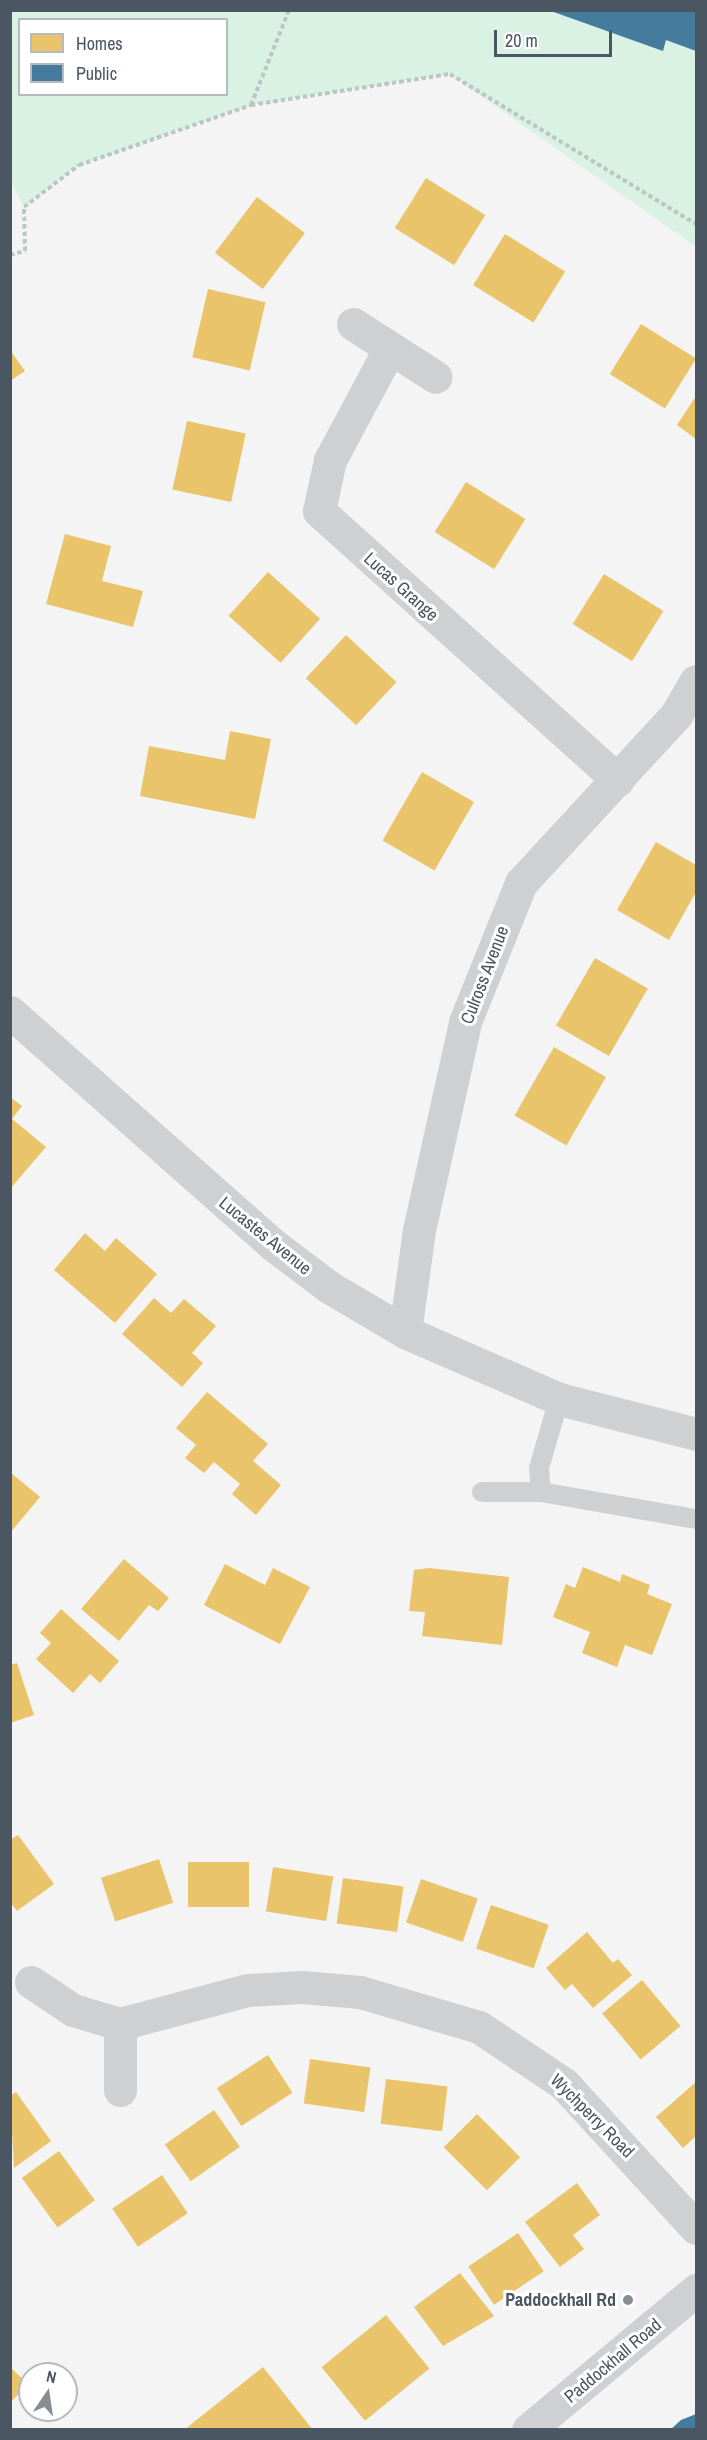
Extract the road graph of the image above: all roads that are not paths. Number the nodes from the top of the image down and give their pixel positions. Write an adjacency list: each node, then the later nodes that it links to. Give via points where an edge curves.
1 (353, 324): 2 (street)
2 (390, 348): 3 (street); 5 (street, Lucas Grange, via 330,460 319,511)
3 (436, 377)
4 (696, 681): 5 (street, Culross Avenue, via 676,715)
5 (618, 780): 7 (street, Culross Avenue, via 521,883 465,1022 419,1230)
6 (10, 1012): 7 (street, Lucastes Avenue, via 272,1244 329,1287)
7 (405, 1332): 8 (street, Lucastes Avenue)
8 (559, 1399): 9 (street, Lucastes Avenue); 11 (lane, via 539,1468)
9 (696, 1434)
10 (482, 1492): 11 (lane)
11 (541, 1492): 12 (lane)
12 (696, 1519)
13 (31, 1982): 14 (street, via 73,2010)
14 (120, 2024): 15 (street); 16 (street, Wychperry Road, via 248,1990 360,1992 425,2007 479,2027 564,2084)
15 (120, 2090)
16 (696, 2228)
17 (696, 2290): 18 (street, Paddockhall Road)
18 (528, 2430)

